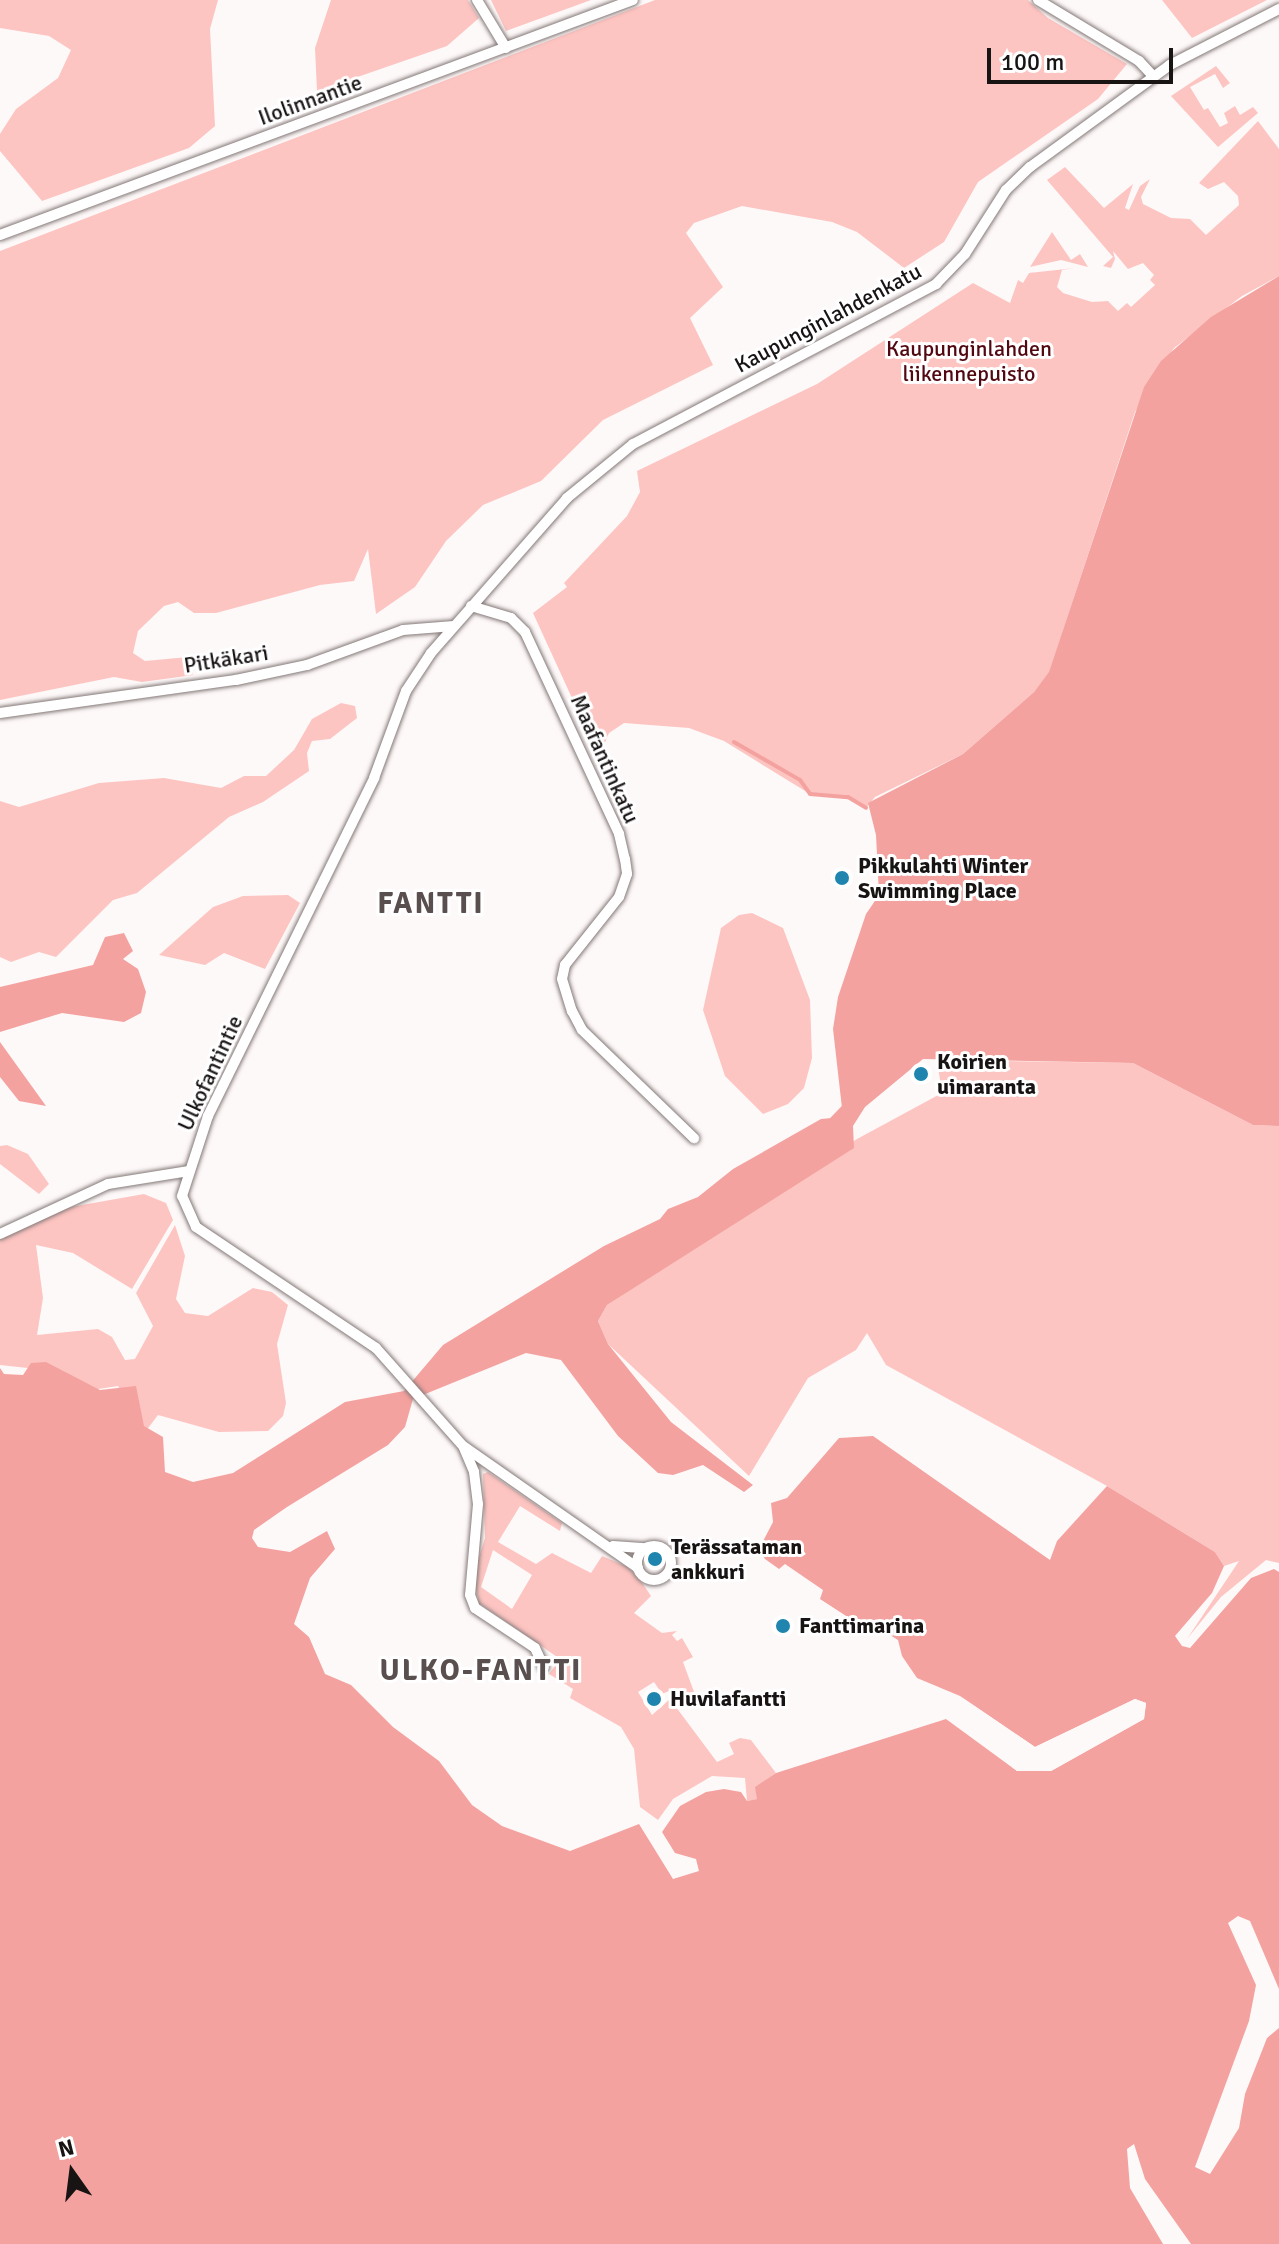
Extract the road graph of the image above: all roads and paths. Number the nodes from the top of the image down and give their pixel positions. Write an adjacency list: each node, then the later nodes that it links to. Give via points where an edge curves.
1 (477, 0): 5 (street)
2 (633, 0): 5 (street, Ilolinnantie)
3 (1038, 0): 6 (street, via 1139,61)
4 (1279, 9): 6 (street, Kaupunginlahdenkatu)
5 (506, 48): 7 (street, Ilolinnantie)
6 (1153, 76): 8 (street, Kaupunginlahdenkatu, via 1020,175 965,254 936,284 615,454 567,498)
7 (0, 235)
8 (471, 606): 9 (street, Ulkofantintie); 11 (street, Maafantinkatu, via 511,618 525,632 619,834 627,874 619,897 565,965 562,979 572,1011 582,1030)
9 (454, 626): 10 (street, Pitkäkari, via 403,630 307,665 236,680); 12 (street, Ulkofantintie, via 406,691 374,778 208,1116)
10 (0, 713)
11 (694, 1138)
12 (189, 1171): 13 (street, via 108,1184); 14 (street, Ulkofantintie, via 182,1196 196,1227 376,1348)
13 (0, 1234)
14 (463, 1446): 15 (street, Ulkofantintie); 18 (street, via 474,1472 478,1504 470,1595 475,1608 535,1648)
15 (607, 1544): 16 (street, Ulkofantintie); 17 (street, Ulkofantintie)
16 (645, 1548): 17 (street); 17 (street, via 666,1550 669,1571 655,1580)
17 (638, 1568)
18 (544, 1667)

